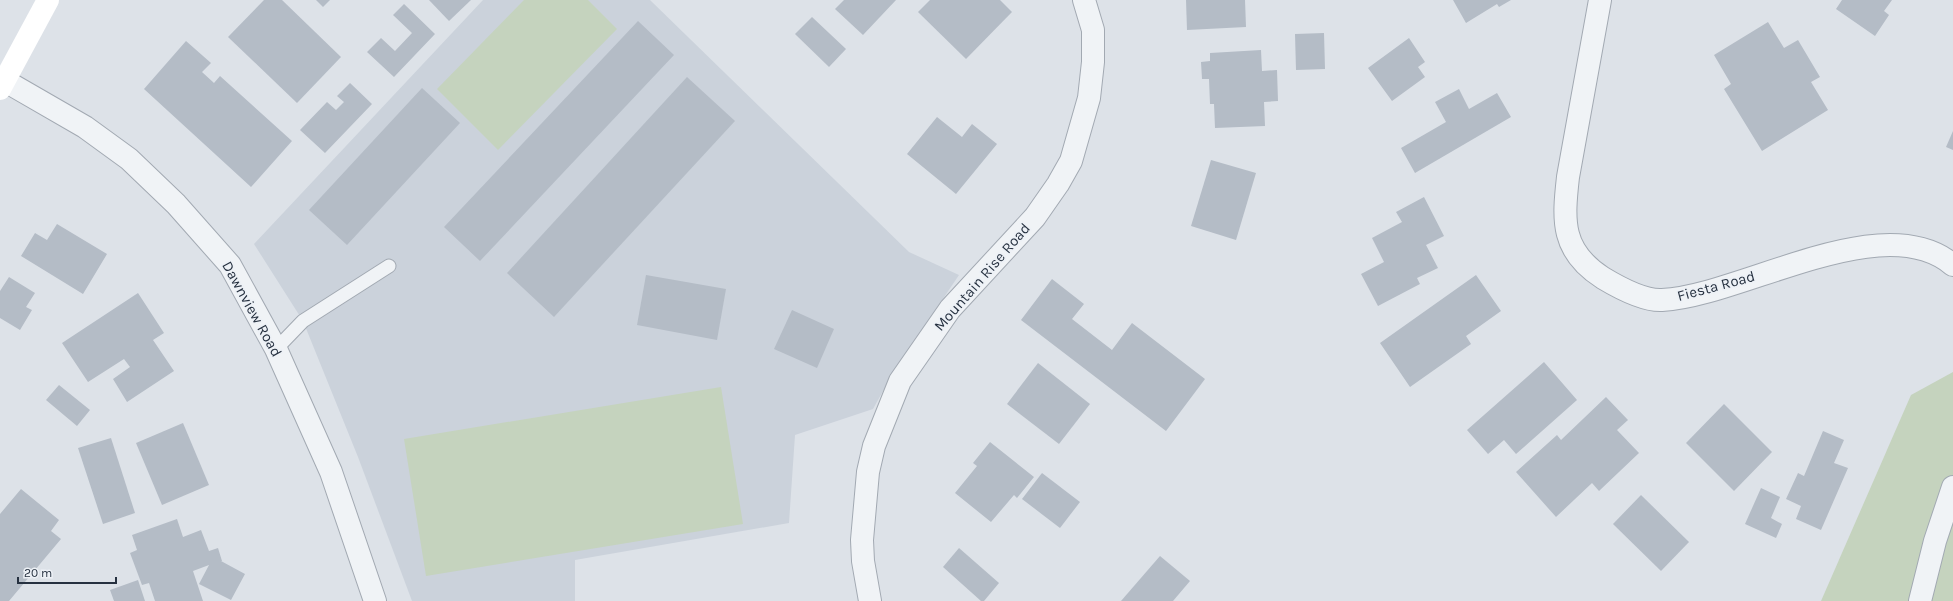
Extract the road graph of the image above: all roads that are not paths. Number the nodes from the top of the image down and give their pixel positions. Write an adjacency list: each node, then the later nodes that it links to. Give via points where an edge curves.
1 (48, 0): 4 (street)
2 (1084, 0): 10 (street, Mountain Rise Road, via 1093,30 1092,69 1089,98 1071,161 1035,218 950,309 908,369 900,381 874,446 868,472 862,540)
3 (1600, 0): 5 (street, Fiesta Road, via 1566,200 1566,229 1574,249 1589,269 1616,286 1638,295 1661,300 1704,292 1850,249 1901,244 1922,249 1944,258)
4 (2, 82): 7 (street, Dawnview Road, via 86,127 129,159 176,204 230,265)
5 (1953, 265)
6 (390, 266): 7 (lane, via 303,321)
7 (276, 349): 9 (street, Dawnview Road, via 332,472)
8 (1953, 487): 11 (street, via 1935,541)
9 (375, 601)
10 (870, 601)
11 (1920, 601)

